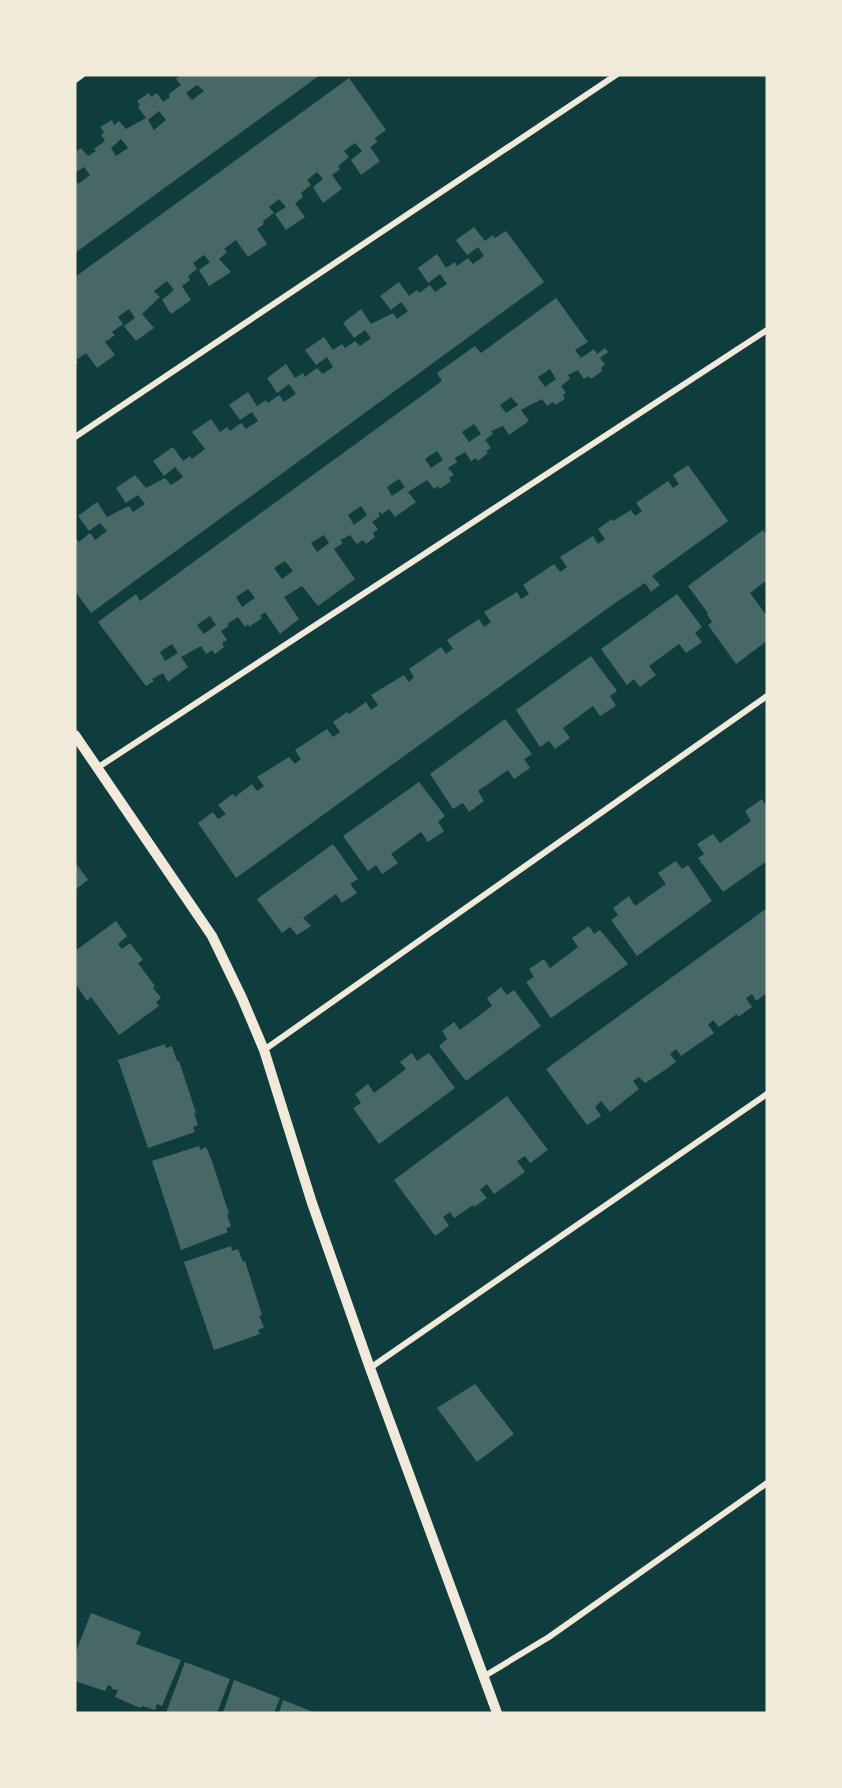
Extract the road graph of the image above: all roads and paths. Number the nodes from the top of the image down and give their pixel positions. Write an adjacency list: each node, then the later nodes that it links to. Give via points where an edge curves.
1 (82, 75): 3 (street)
2 (616, 75): 5 (street)
3 (75, 80)
4 (767, 330): 8 (street)
5 (75, 437)
6 (767, 696): 9 (street)
7 (75, 735): 8 (street)
8 (98, 768): 9 (street, via 212,936)
9 (264, 1050): 11 (street)
10 (767, 1094): 11 (street)
11 (370, 1368): 13 (street)
12 (767, 1483): 13 (street, via 549,1637)
13 (483, 1677): 14 (street)
14 (497, 1713)

